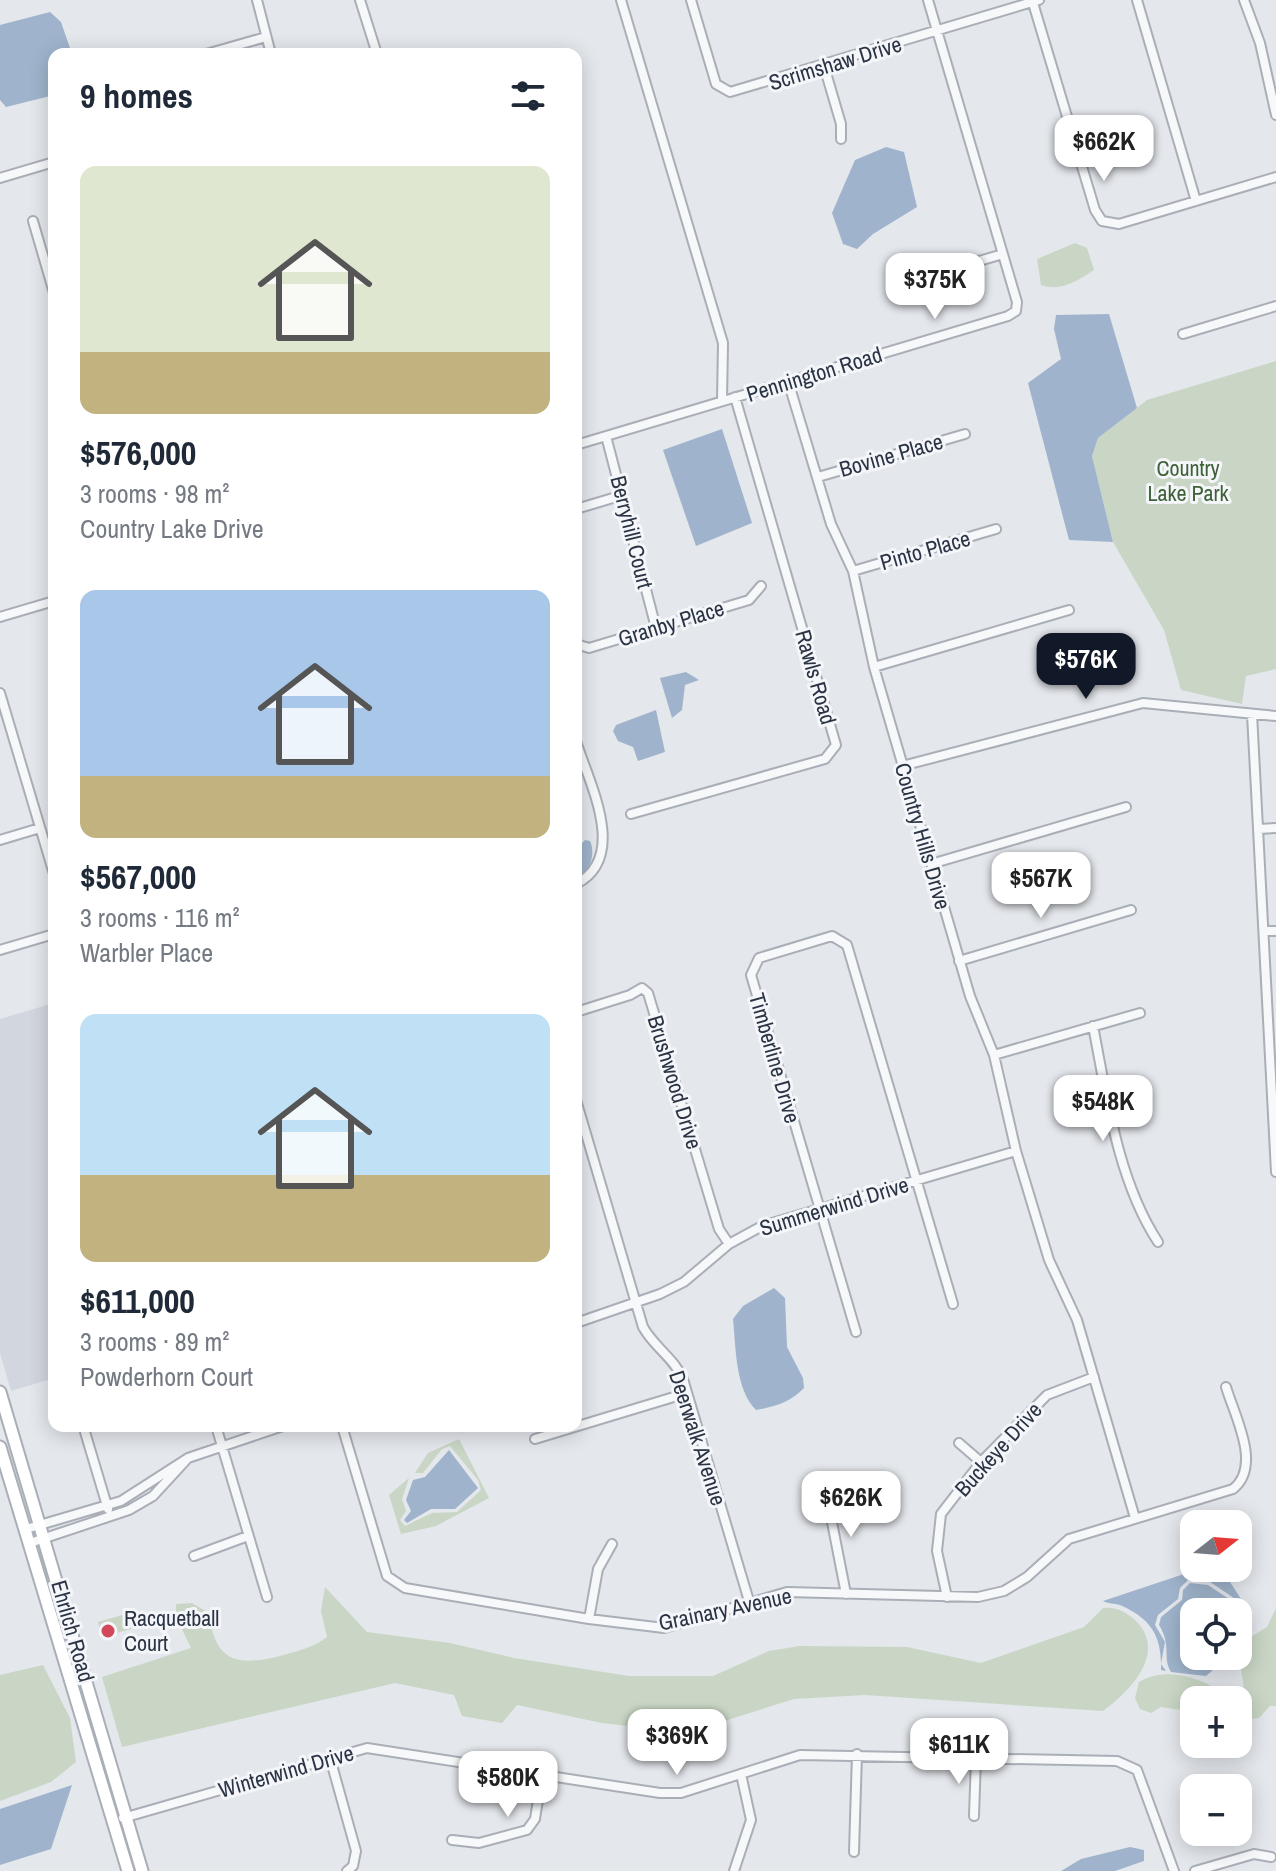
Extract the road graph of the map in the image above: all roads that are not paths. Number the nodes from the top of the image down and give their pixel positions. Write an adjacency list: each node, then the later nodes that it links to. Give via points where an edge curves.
1 (257, 0): 10 (street)
2 (360, 0): 13 (street)
3 (621, 0): 29 (street, via 723,343)
4 (692, 0): 14 (street, Scrimshaw Drive, via 722,90 740,91)
5 (928, 0): 9 (street, Pennington Road)
6 (1137, 0): 20 (street)
7 (1244, 0): 15 (street)
8 (1036, 1): 9 (street, Scrimshaw Drive); 20 (street, via 1102,221 1119,224)
9 (937, 32): 14 (street, Scrimshaw Drive); 22 (street, Pennington Road)
10 (266, 37): 11 (street); 12 (street)
11 (227, 48)
12 (269, 48)
13 (375, 48)
14 (824, 66): 16 (street)
15 (1276, 115)
16 (841, 139)
17 (48, 164): 19 (street)
18 (1276, 177): 20 (street)
19 (0, 178)
20 (1196, 201)
21 (33, 221): 23 (street)
22 (1003, 254): 24 (street); 27 (street, Pennington Road, via 1017,302 1016,311 1008,316)
23 (48, 272)
24 (938, 273)
25 (1276, 306): 26 (street)
26 (1183, 334)
27 (788, 381): 28 (street, Pennington Road); 33 (street, Country Hills Drive)
28 (735, 397): 29 (street, Pennington Road); 53 (street, Rawls Road, via 836,745 825,759)
29 (722, 401): 31 (street, Pennington Road)
30 (965, 434): 33 (street, Bovine Place)
31 (606, 436): 32 (street, Pennington Road); 34 (street, Berryhill Court)
32 (582, 443)
33 (818, 477): 37 (street, Country Hills Drive, via 831,524)
34 (623, 495): 35 (street); 42 (street, Berryhill Court)
35 (582, 507)
36 (996, 529): 37 (street, Pinto Place)
37 (853, 571): 44 (street, Country Hills Drive)
38 (761, 586): 42 (street, Granby Place, via 749,600)
39 (48, 603): 41 (street)
40 (1069, 610): 44 (street)
41 (0, 617)
42 (656, 628): 43 (street, Granby Place)
43 (582, 646)
44 (874, 667): 51 (street, Country Hills Drive)
45 (0, 693): 48 (street)
46 (1252, 714): 47 (street); 51 (street, via 1143,703); 56 (street)
47 (1276, 716)
48 (10, 727): 49 (street); 54 (street)
49 (0, 730)
50 (582, 762): 60 (street, via 604,841 598,864)
51 (902, 766): 59 (street, Country Hills Drive)
52 (1126, 807): 59 (street)
53 (631, 814)
54 (40, 828): 57 (street); 58 (street)
55 (1276, 828): 56 (street)
56 (1258, 829): 62 (street)
57 (0, 840)
58 (48, 854)
59 (931, 864): 66 (street, Country Hills Drive)
60 (582, 879)
61 (1131, 910): 66 (street)
62 (1264, 931): 63 (street); 73 (street)
63 (1276, 931)
64 (48, 936): 65 (street)
65 (0, 950)
66 (959, 961): 70 (street, Country Hills Drive)
67 (582, 1010): 77 (street, Brushwood Drive, via 642,988 648,993 719,1229)
68 (1140, 1013): 69 (street)
69 (1093, 1026): 70 (street); 76 (street, via 1109,1108 1141,1217)
70 (994, 1055): 72 (street, Country Hills Drive)
71 (582, 1120): 79 (street, Deerwalk Avenue)
72 (1016, 1151): 74 (street, Summerwind Drive); 82 (street, Country Hills Drive, via 1049,1260 1077,1320)
73 (1276, 1172)
74 (916, 1181): 75 (street, Summerwind Drive); 75 (street, Timberline Drive, via 847,945 832,936 817,940 759,958 751,975); 78 (street, Timberline Drive)
75 (820, 1209): 77 (street, Summerwind Drive, via 762,1226); 81 (street, Timberline Drive)
76 (1158, 1242)
77 (729, 1244): 79 (street, Summerwind Drive, via 684,1282)
78 (953, 1304)
79 (637, 1305): 80 (street, Summerwind Drive); 85 (street, Deerwalk Avenue, via 649,1337 677,1365)
80 (582, 1321)
81 (856, 1332)
82 (1094, 1377): 97 (street, Buckeye Drive, via 1047,1395); 101 (street, Country Hills Drive)
83 (1226, 1387): 101 (street, Grainary Avenue, via 1248,1462 1244,1480 1233,1489)
84 (0, 1392): 102 (main road, Ehrlich Road)
85 (687, 1393): 86 (street); 112 (street, Deerwalk Avenue)
86 (582, 1425)
87 (85, 1432): 99 (street)
88 (218, 1432): 94 (street)
89 (263, 1432): 94 (street)
90 (344, 1432): 113 (street, Grainary Avenue, via 387,1576 405,1588)
91 (558, 1432): 92 (street)
92 (535, 1439)
93 (959, 1443): 97 (street)
94 (222, 1444): 96 (street); 104 (street)
95 (0, 1447): 103 (main road, Ehrlich Road)
96 (188, 1458): 99 (street, via 133,1495); 100 (street, via 153,1496)
97 (981, 1462): 111 (street, Buckeye Drive, via 941,1514 937,1551)
98 (838, 1480): 109 (street, via 829,1507)
99 (106, 1505): 100 (street); 102 (street)
100 (110, 1518): 105 (street)
101 (1135, 1518): 111 (street, Grainary Avenue, via 1069,1539 1004,1591)
102 (42, 1524): 103 (street); 105 (main road, Ehrlich Road)
103 (26, 1529): 106 (main road, Ehrlich Road)
104 (248, 1536): 108 (street); 110 (street)
105 (46, 1538): 106 (street); 119 (main road, Ehrlich Road)
106 (30, 1543): 121 (main road, Ehrlich Road)
107 (612, 1544): 113 (street, via 598,1569)
108 (194, 1556)
109 (846, 1594): 111 (street, Grainary Avenue); 112 (street, Grainary Avenue, via 787,1592)
110 (267, 1597)
111 (947, 1597)
112 (749, 1601): 113 (street, Grainary Avenue, via 664,1628)
113 (589, 1619)
114 (857, 1754): 116 (street, Winterwind Drive); 118 (street, Winterwind Drive, via 800,1755); 123 (street)
115 (330, 1758): 117 (street, Winterwind Drive, via 367,1748 392,1749); 119 (street, Winterwind Drive); 127 (street, via 356,1851)
116 (976, 1758): 120 (street); 129 (street, Winterwind Drive, via 1117,1761 1137,1770)
117 (542, 1774): 118 (street, Winterwind Drive, via 681,1793); 122 (street, via 535,1819 527,1830 479,1843)
118 (741, 1774): 128 (street, via 751,1820)
119 (127, 1816): 121 (street, Winterwind Drive); 126 (main road, Ehrlich Road)
120 (974, 1816)
121 (114, 1821): 125 (main road, Ehrlich Road)
122 (452, 1840)
123 (854, 1852)
124 (1271, 1857): 130 (street, via 1254,1854)
125 (128, 1871)
126 (142, 1871)
127 (347, 1871)
128 (734, 1871)
129 (1174, 1871)
130 (1195, 1871)

